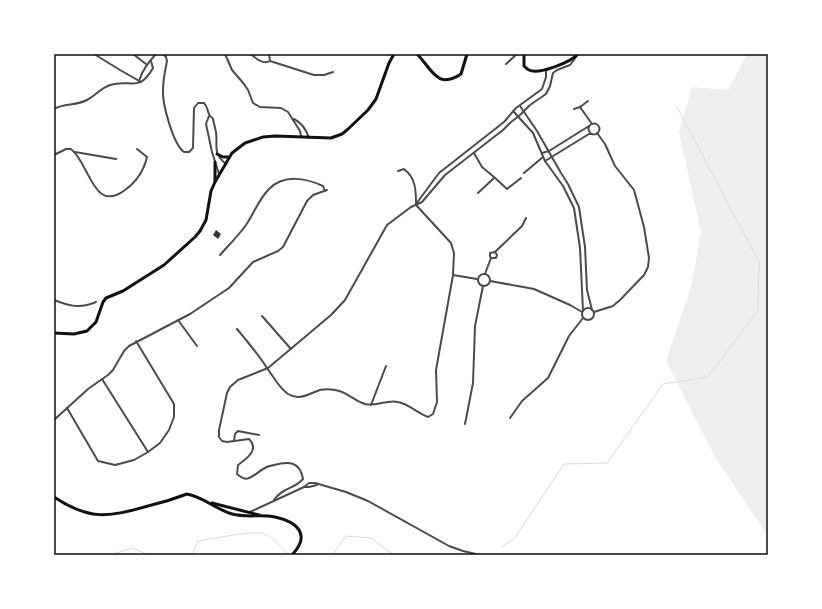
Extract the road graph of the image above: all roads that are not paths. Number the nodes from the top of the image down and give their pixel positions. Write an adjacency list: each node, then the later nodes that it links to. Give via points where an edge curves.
1 (94, 54): 22 (street)
2 (133, 54): 16 (street)
3 (156, 54): 14 (street)
4 (163, 54): 30 (street, via 167,61 163,90 165,109 181,150 186,152 193,148 196,104 206,104)
5 (225, 54): 32 (street, via 253,103 265,108 284,109)
6 (251, 54): 15 (street, via 264,62)
7 (269, 54): 15 (street)
8 (394, 54): 38 (main road, via 376,99 368,110 342,134 331,138)
9 (417, 54): 10 (main road, via 433,74 446,80 461,74)
10 (466, 54)
11 (517, 54): 17 (street)
12 (524, 54): 19 (main road, via 524,66 530,71)
13 (577, 55): 19 (main road); 29 (street, via 570,65 556,70 546,94)
14 (151, 61): 16 (street); 20 (street)
15 (270, 61): 21 (street, via 314,75)
16 (147, 64): 18 (street)
17 (506, 64)
18 (145, 68): 20 (street); 22 (street)
19 (546, 69): 24 (street, via 542,89)
20 (152, 70): 22 (street)
21 (333, 72)
22 (140, 81): 26 (street, via 115,84 79,104)
23 (588, 101): 25 (street)
24 (520, 106): 28 (street); 29 (street)
25 (580, 107): 27 (street); 33 (street)
26 (54, 109)
27 (574, 109)
28 (514, 111): 31 (street); 60 (street, via 504,122 439,173)
29 (524, 111): 31 (street); 40 (street)
30 (209, 116): 43 (street, via 213,119 216,132); 51 (street, via 206,124)
31 (519, 116): 42 (street); 44 (street, via 533,134)
32 (293, 118): 37 (street); 38 (street, via 306,130)
33 (592, 124): 34 (street); 36 (street, via 600,127)
34 (589, 126): 35 (street); 40 (street)
35 (592, 134): 36 (street); 48 (street)
36 (597, 134): 73 (street, via 605,144 615,166 634,190 644,227 649,263 644,275 613,306)
37 (301, 137): 38 (main road); 46 (main road, via 275,136 253,139)
38 (309, 138)
39 (137, 149): 41 (street, via 147,157 142,171 127,189 113,197 104,196 98,191)
40 (549, 151): 44 (street); 48 (street)
41 (74, 152): 45 (street, via 66,149); 49 (street)
42 (474, 153): 56 (street, via 482,167); 60 (street, via 444,175 426,198)
43 (217, 154): 46 (main road); 52 (street)
44 (542, 154): 47 (street)
45 (54, 155)
46 (229, 157): 52 (main road)
47 (543, 157): 50 (street); 54 (street)
48 (552, 157): 50 (street); 73 (street, via 579,207 585,247 587,290)
49 (116, 159)
50 (545, 161): 72 (street, via 563,186 574,208 580,248)
51 (215, 162): 55 (street); 58 (main road)
52 (226, 164): 55 (main road)
53 (398, 171): 60 (street, via 404,169 411,176 416,191)
54 (524, 173)
55 (219, 175): 58 (main road)
56 (494, 177): 57 (street, via 507,189); 59 (street)
57 (521, 178)
58 (215, 182): 78 (main road, via 206,220 195,237 164,265 123,291 106,298 96,322 87,331 74,334)
59 (478, 193)
60 (416, 205): 66 (street, via 453,246); 81 (street, via 387,225 346,300)
61 (526, 218): 62 (street, via 522,226)
62 (495, 252): 64 (street, via 490,254); 64 (street, via 496,258)
63 (220, 255): 76 (street, via 234,241 268,189 276,183 289,178 324,186 326,191 313,195 307,201 283,247 253,262 229,288)
64 (491, 258): 65 (street)
65 (485, 274): 67 (street, via 480,275); 68 (street)
66 (453, 275): 67 (street); 85 (street, via 436,370 437,402 434,412 428,416 421,414 397,401)
67 (478, 279): 69 (street, via 479,284)
68 (490, 281): 69 (street); 72 (street, via 534,289)
69 (484, 286): 89 (street, via 475,326 473,383)
70 (54, 300): 71 (street, via 74,307)
71 (96, 302)
72 (583, 311): 73 (street, via 588,308); 75 (street)
73 (593, 311): 75 (street, via 594,317 591,320)
74 (262, 316): 81 (street)
75 (583, 318): 87 (street, via 569,336 548,378 522,401)
76 (178, 320): 79 (street); 80 (street)
77 (238, 328): 83 (street)
78 (54, 333)
79 (136, 342): 84 (street, via 124,351 113,370); 92 (street, via 174,404 174,417 169,430 160,443)
80 (197, 346)
81 (291, 348): 83 (street)
82 (386, 366): 85 (street)
83 (268, 368): 85 (street, via 282,388 298,398 321,390 335,390); 91 (street, via 238,380 230,387 219,437 222,441)
84 (102, 379): 86 (street); 92 (street)
85 (371, 405)
86 (67, 408): 88 (street); 92 (street, via 98,461 116,465 134,460)
87 (510, 418)
88 (54, 420)
89 (465, 424)
90 (259, 435): 91 (street, via 238,431)
91 (234, 441): 94 (street, via 249,439 253,443 251,454 236,469 242,478 248,479 265,467 285,462 293,463 300,470 302,480 283,491)
92 (148, 452)
93 (54, 497): 95 (main road, via 81,511 101,516 124,513 187,494)
94 (274, 500): 99 (street); 103 (street, via 309,483 346,492 368,501 449,546)
95 (210, 503): 96 (main road); 98 (main road)
96 (231, 508): 97 (main road); 98 (main road)
97 (240, 510): 99 (main road); 100 (main road)
98 (229, 513): 100 (main road)
99 (249, 513): 100 (main road); 101 (main road)
100 (240, 516): 101 (main road)
101 (261, 516): 102 (main road, via 284,520 300,531 302,539)
102 (292, 555)
103 (480, 555)

